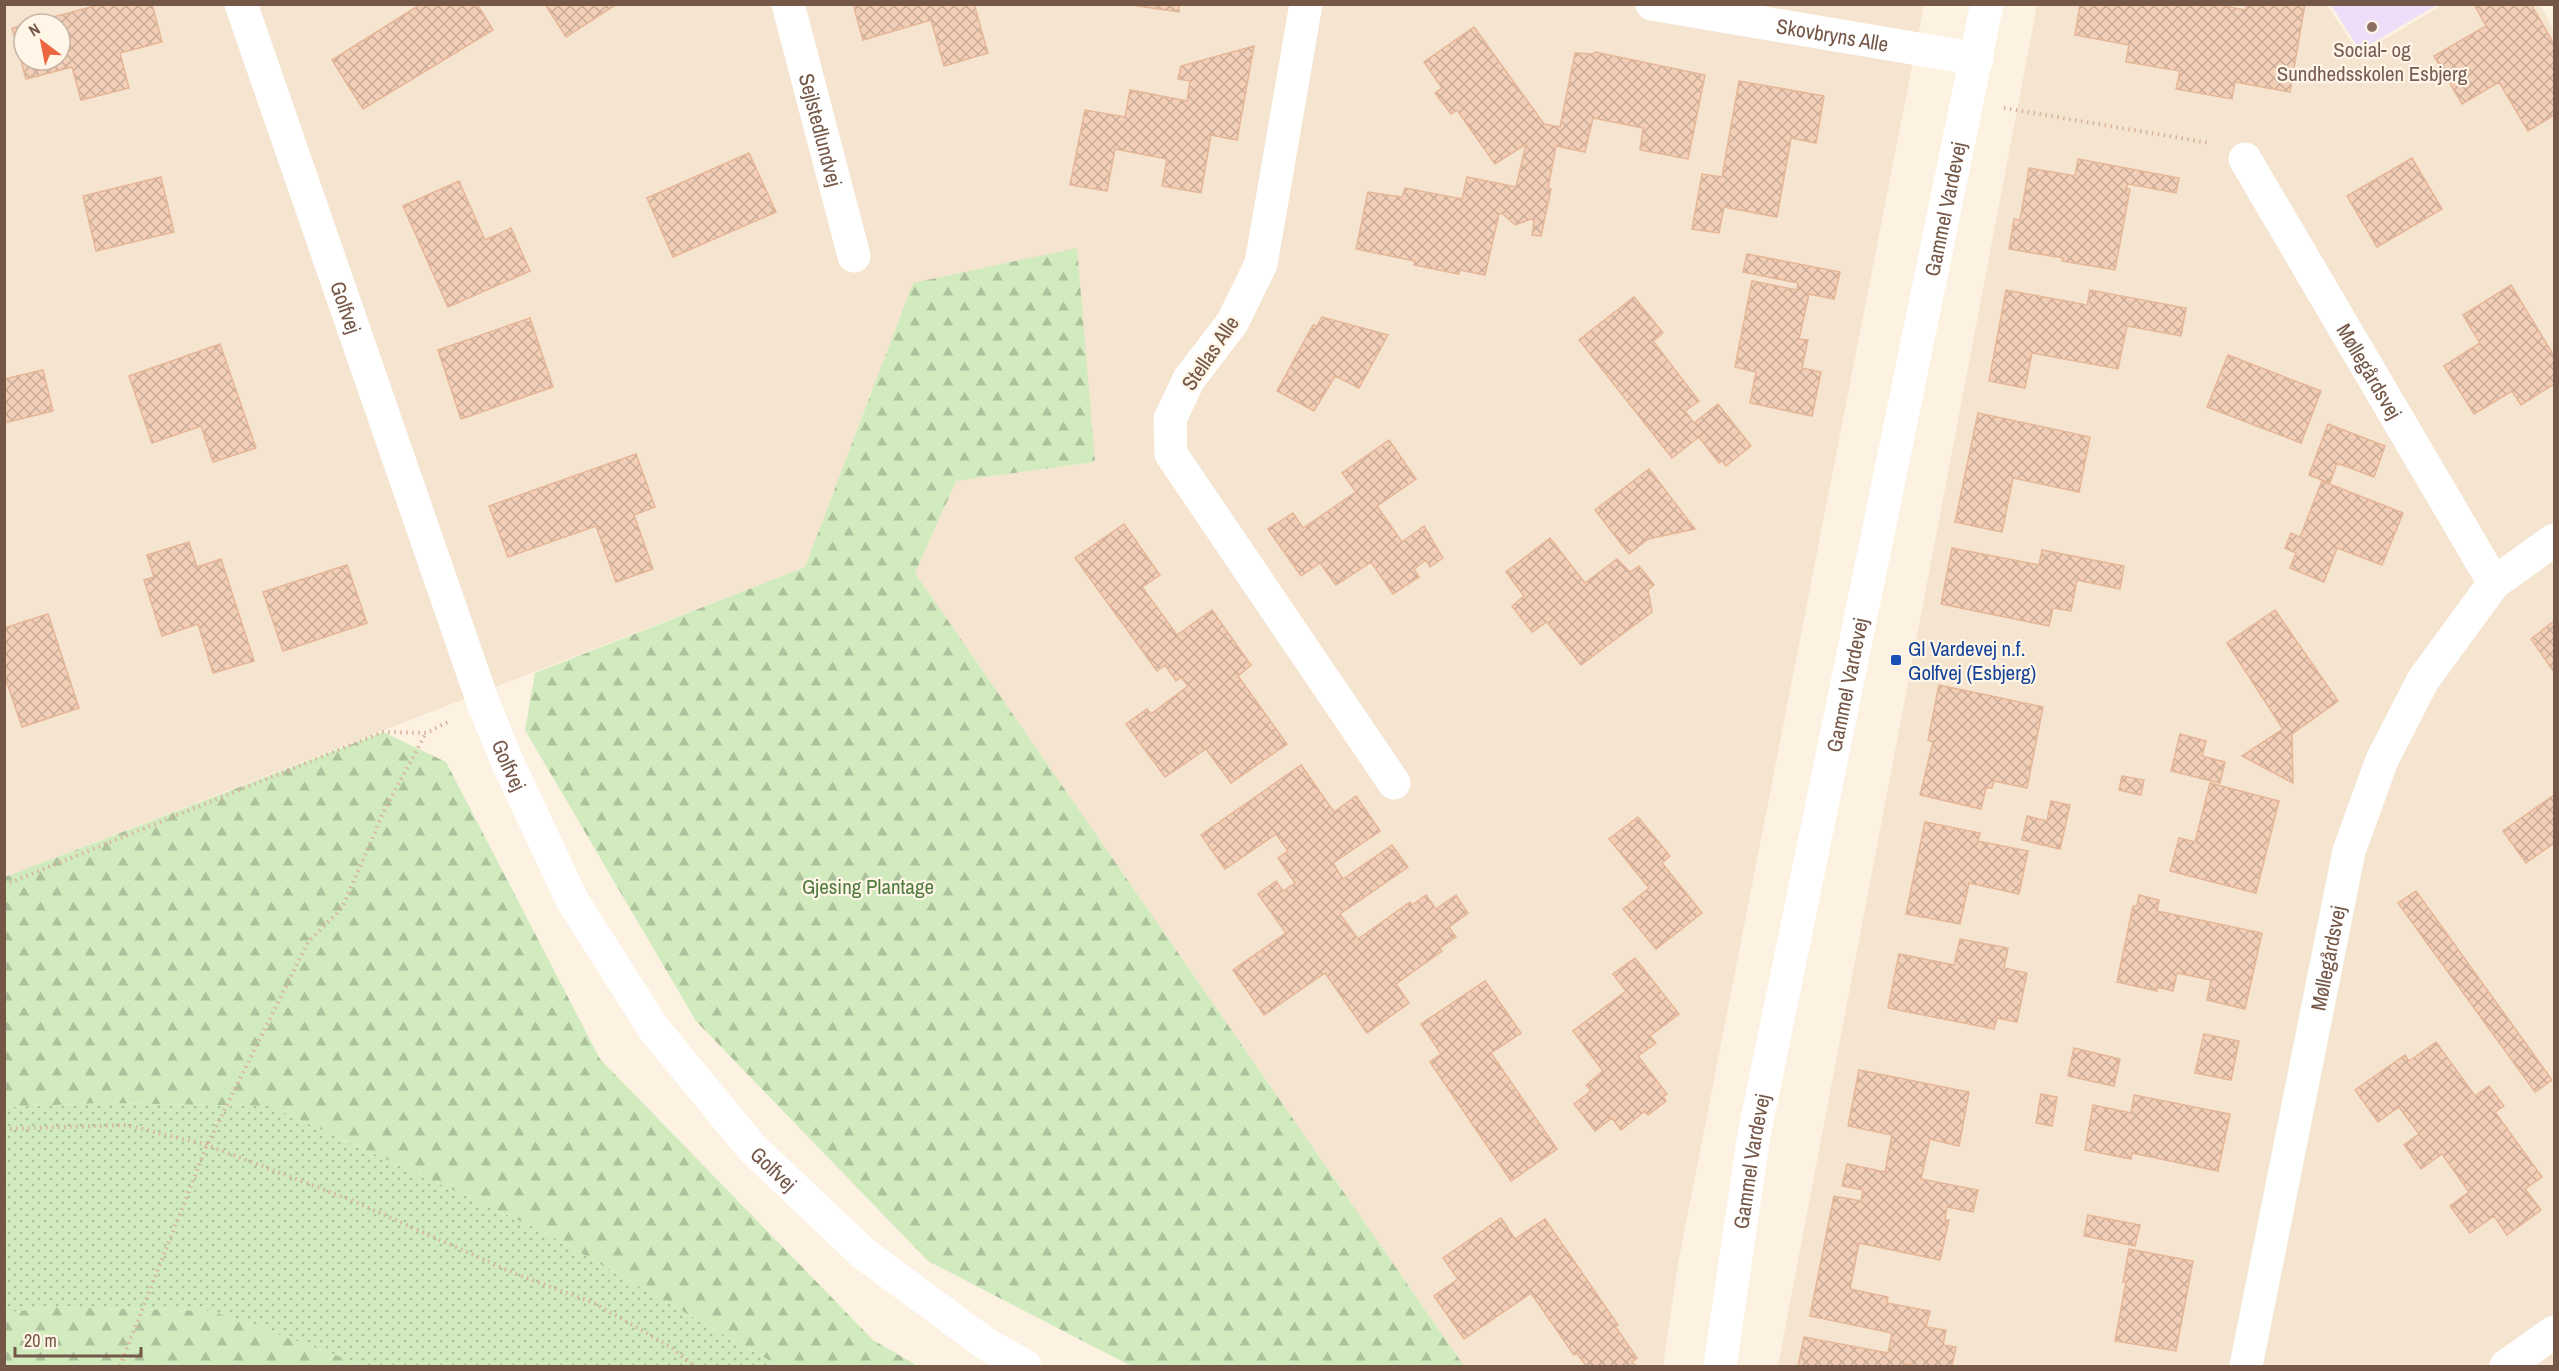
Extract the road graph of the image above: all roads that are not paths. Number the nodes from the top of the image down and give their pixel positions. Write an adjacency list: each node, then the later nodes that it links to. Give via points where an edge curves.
1 (242, 4): 13 (street, Golfvej, via 484,705 572,900 654,1029 752,1148 863,1253 986,1344)
2 (788, 4): 8 (street, Sejlstedlundvej)
3 (1306, 4): 11 (street, Stellas Alle, via 1261,264 1232,323 1189,379 1170,419 1171,454)
4 (1652, 4): 6 (street, Skovbryns Alle)
5 (1987, 4): 6 (street, Gammel Vardevej)
6 (1977, 59): 14 (street, Gammel Vardevej, via 1754,1135)
7 (2245, 159): 10 (street, Møllegårdsvej)
8 (854, 256)
9 (2554, 540): 10 (street, Møllegårdsvej)
10 (2494, 583): 15 (street, Møllegårdsvej, via 2423,680 2382,760 2349,851)
11 (1394, 783)
12 (2554, 1332): 16 (street)
13 (1026, 1366)
14 (1720, 1366)
15 (2246, 1366)
16 (2506, 1366)

